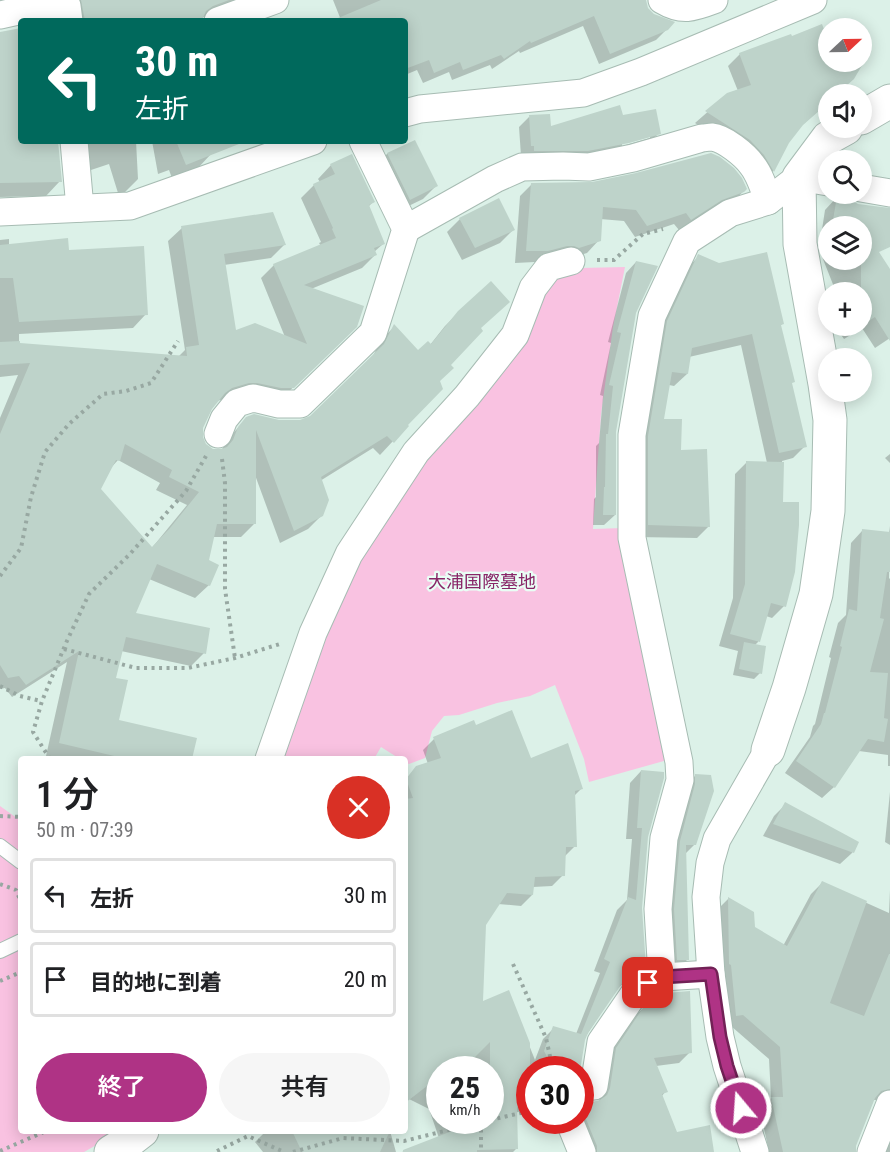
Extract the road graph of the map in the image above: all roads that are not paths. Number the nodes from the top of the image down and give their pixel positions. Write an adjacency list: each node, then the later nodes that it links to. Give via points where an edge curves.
1 (275, 0): 7 (street)
2 (662, 0): 4 (street, via 684,9)
3 (813, 0): 8 (street)
4 (706, 3): 8 (street)
5 (0, 15): 6 (street, via 67,6)
6 (69, 18)
7 (226, 18)
8 (707, 44): 10 (street, via 583,93)
9 (890, 101): 11 (street)
10 (408, 112)
11 (872, 112)
12 (828, 138): 16 (street)
13 (74, 144): 20 (street)
14 (305, 144): 20 (street, via 130,206)
15 (364, 144): 22 (street)
16 (814, 179): 19 (street); 25 (street, via 800,244 830,420 828,511 816,594)
17 (872, 190): 18 (street)
18 (890, 193)
19 (768, 201): 22 (street, via 752,165 738,151 713,137 589,167 522,167); 32 (street, via 730,213 687,241 652,316 632,435 632,538 680,780 664,838 658,909)
20 (80, 208): 21 (street)
21 (0, 212)
22 (406, 229): 24 (street, via 373,333 300,404 253,398 237,403)
23 (571, 261): 26 (street, via 549,267 533,288 515,334 467,396 416,452 349,554 313,633)
24 (218, 434)
25 (768, 750): 31 (street, via 717,839 710,863 706,897)
26 (270, 756)
27 (0, 846): 28 (lane)
28 (18, 860)
29 (18, 942): 30 (lane)
30 (0, 951)
31 (711, 974): 32 (street); 39 (street, via 727,1066)
32 (662, 977): 33 (street, via 636,991 601,1042)
33 (594, 1086)
34 (890, 1104): 40 (street)
35 (138, 1134): 37 (street)
36 (575, 1134): 38 (street)
37 (111, 1152)
38 (582, 1152)
39 (755, 1152)
40 (872, 1152)

